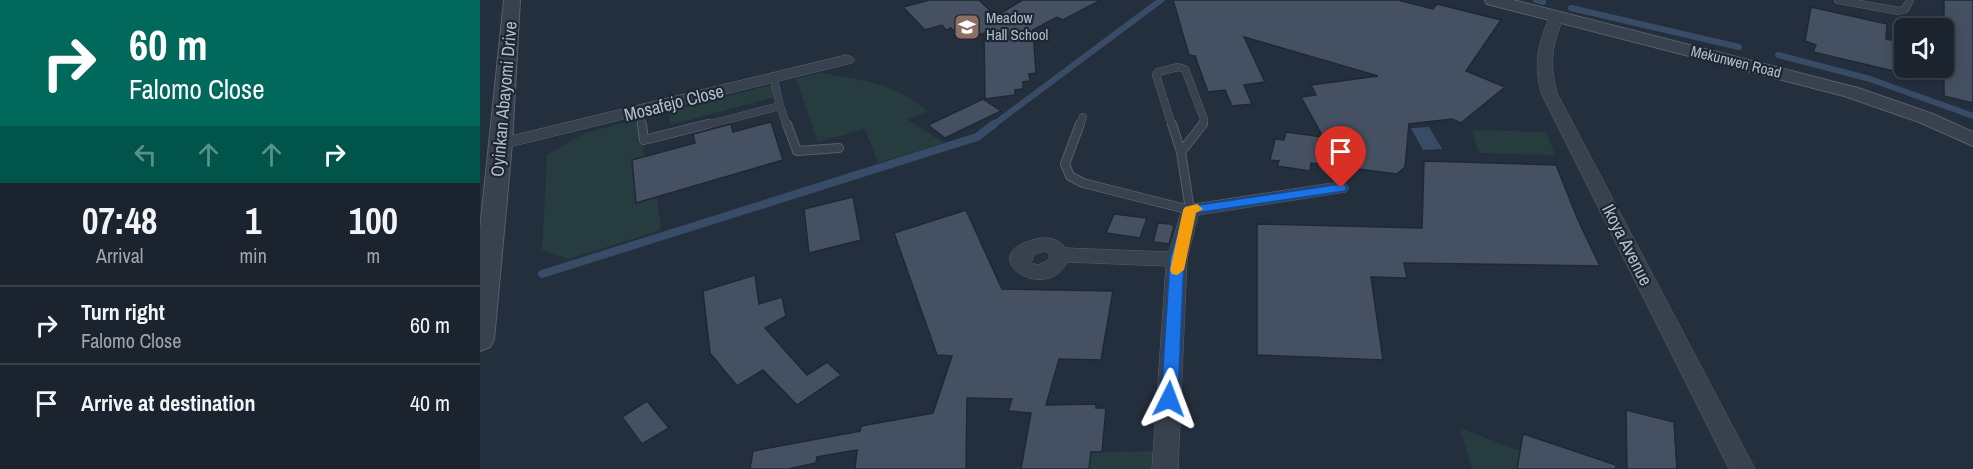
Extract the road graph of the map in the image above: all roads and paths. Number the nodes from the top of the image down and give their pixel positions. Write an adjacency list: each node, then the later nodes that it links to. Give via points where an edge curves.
1 (512, 0): 12 (street, Oyinkan Abayomi Drive)
2 (1493, 0): 5 (street, Mekunwen Road)
3 (1838, 0): 4 (lane, via 1899,11)
4 (1910, 0)
5 (1557, 16): 11 (street, Mekunwen Road, via 1851,92 1926,118); 21 (street, Ikoya Avenue, via 1543,50 1542,68 1550,93)
6 (847, 60): 7 (street, Mosafejo Close)
7 (774, 78): 8 (lane); 9 (street, Mosafejo Close)
8 (780, 105): 9 (lane, via 644,140); 13 (lane, via 797,151)
9 (640, 112): 12 (street, Mosafejo Close)
10 (1083, 117): 16 (lane, via 1065,164 1070,176 1083,183)
11 (1973, 140)
12 (501, 144): 19 (street, Oyinkan Abayomi Drive)
13 (839, 148)
14 (1181, 152): 14 (lane, via 1203,126 1204,119 1185,69 1178,68 1156,75); 16 (lane)
15 (1341, 188): 16 (street)
16 (1190, 210): 18 (street)
17 (1060, 255): 18 (street)
18 (1177, 259): 20 (street)
19 (480, 340)
20 (1165, 469)
21 (1742, 469)

